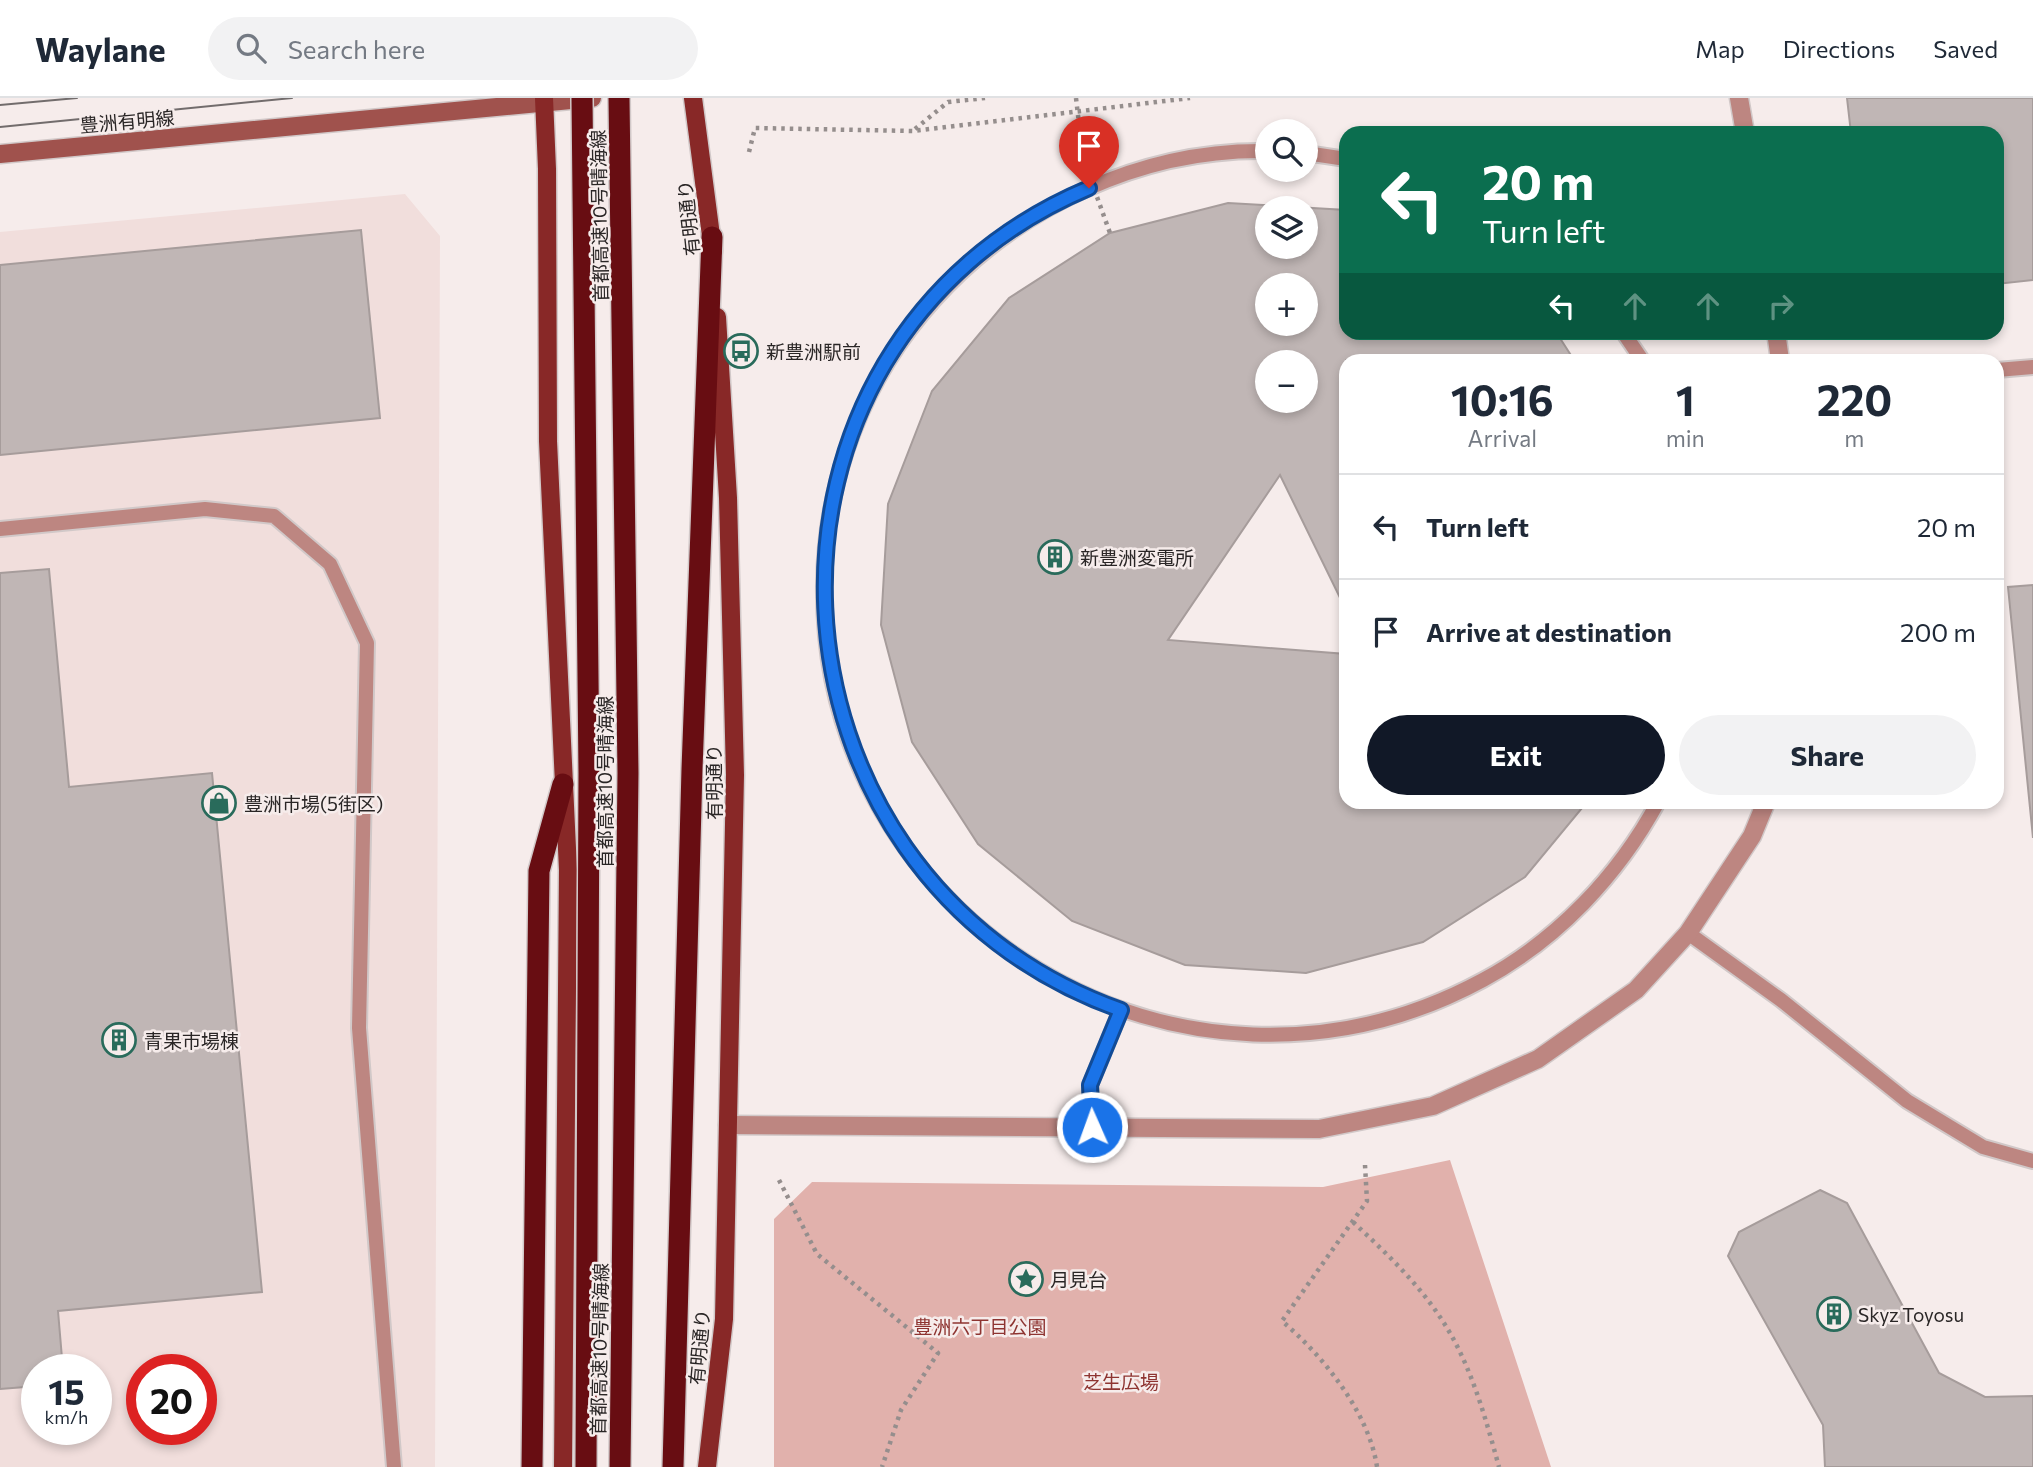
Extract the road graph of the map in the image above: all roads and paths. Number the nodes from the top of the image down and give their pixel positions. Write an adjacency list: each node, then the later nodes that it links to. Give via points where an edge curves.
1 (582, 98): 36 (highway, 首都高速10号晴海線, bridge, via 589,759)
2 (592, 98): 9 (main road, 豊洲有明線)
3 (620, 98): 37 (highway, 首都高速10号晴海線, via 628,773)
4 (693, 98): 18 (main road, 有明通り)
5 (985, 98): 11 (path, via 948,102)
6 (1076, 98): 17 (path, bridge, via 1083,158)
7 (1190, 98): 11 (path)
8 (1739, 98): 10 (street)
9 (544, 100): 14 (main road, 豊洲有明線); 22 (main road, via 548,441)
10 (1744, 126)
11 (913, 131): 12 (path, via 755,128)
12 (749, 152)
13 (1255, 152): 26 (lane, via 1170,161 1103,182 1044,210 975,258 920,316 881,374 846,451 827,530 823,597 829,666 852,749 892,829 943,894 996,944 1059,984)
14 (0, 154)
15 (1318, 155): 16 (lane)
16 (1339, 158)
17 (1111, 233)
18 (712, 236): 27 (main road, 有明通り, via 728,498 735,775); 38 (highway)
19 (2033, 367): 20 (lane)
20 (2004, 369)
21 (0, 529): 33 (lane, via 205,509 274,516 330,564 367,643 359,1028)
22 (563, 784): 34 (highway, via 539,872); 35 (main road, via 568,870)
23 (1654, 809): 26 (lane, via 1627,852 1574,913 1521,957 1435,1003 1335,1031 1265,1036 1202,1031)
24 (1763, 809): 25 (street, via 1752,835)
25 (1689, 933): 28 (street, via 1636,990 1538,1059 1433,1106 1319,1129); 29 (lane, via 1907,1101 1983,1147)
26 (1121, 1010): 28 (lane, via 1090,1085)
27 (728, 1125): 28 (street); 39 (main road, 有明通り, via 724,1319)
28 (1092, 1127)
29 (2033, 1161)
30 (1365, 1165): 32 (path, via 1367,1200)
31 (779, 1180): 40 (path, via 817,1254 938,1353 901,1410)
32 (1353, 1222): 41 (path, via 1282,1321 1310,1345 1338,1382 1356,1411); 42 (path, via 1395,1261 1441,1318 1480,1398)
33 (394, 1467)
34 (532, 1467)
35 (563, 1467)
36 (586, 1467)
37 (620, 1467)
38 (673, 1467)
39 (708, 1467)
40 (882, 1467)
41 (1377, 1467)
42 (1499, 1467)

